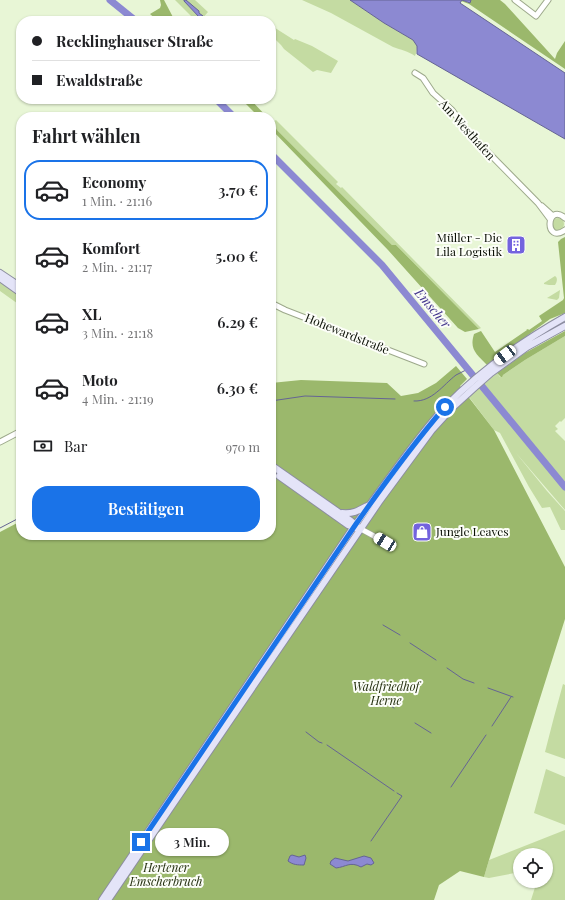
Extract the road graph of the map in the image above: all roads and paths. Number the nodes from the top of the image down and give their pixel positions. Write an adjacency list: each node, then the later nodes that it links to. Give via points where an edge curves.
1 (515, 0): 2 (street, via 536,16)
2 (548, 0)
3 (415, 73): 5 (street, Am Westhafen, via 423,78 468,132)
4 (565, 216): 5 (street)
5 (552, 217): 6 (street, Am Westhafen, via 549,224 551,229 558,233)
6 (564, 231)
7 (0, 272): 9 (main road)
8 (0, 278): 10 (main road)
9 (16, 283)
10 (16, 289)
11 (276, 306): 14 (street, Hohewardstraße)
12 (565, 317): 15 (main road, via 520,344)
13 (565, 326): 15 (main road)
14 (424, 364)
15 (483, 375): 16 (main road)
16 (472, 385): 21 (main road, via 445,407 426,428); 24 (main road, via 432,430)
17 (16, 434): 18 (street)
18 (0, 442)
19 (276, 468): 22 (main road)
20 (276, 473): 23 (main road)
21 (370, 504): 22 (main road, via 349,514); 23 (main road)
22 (340, 513): 23 (main road)
23 (354, 526): 24 (main road); 26 (main road)
24 (361, 529): 25 (street); 27 (main road)
25 (385, 542)
26 (102, 900)
27 (108, 900)

